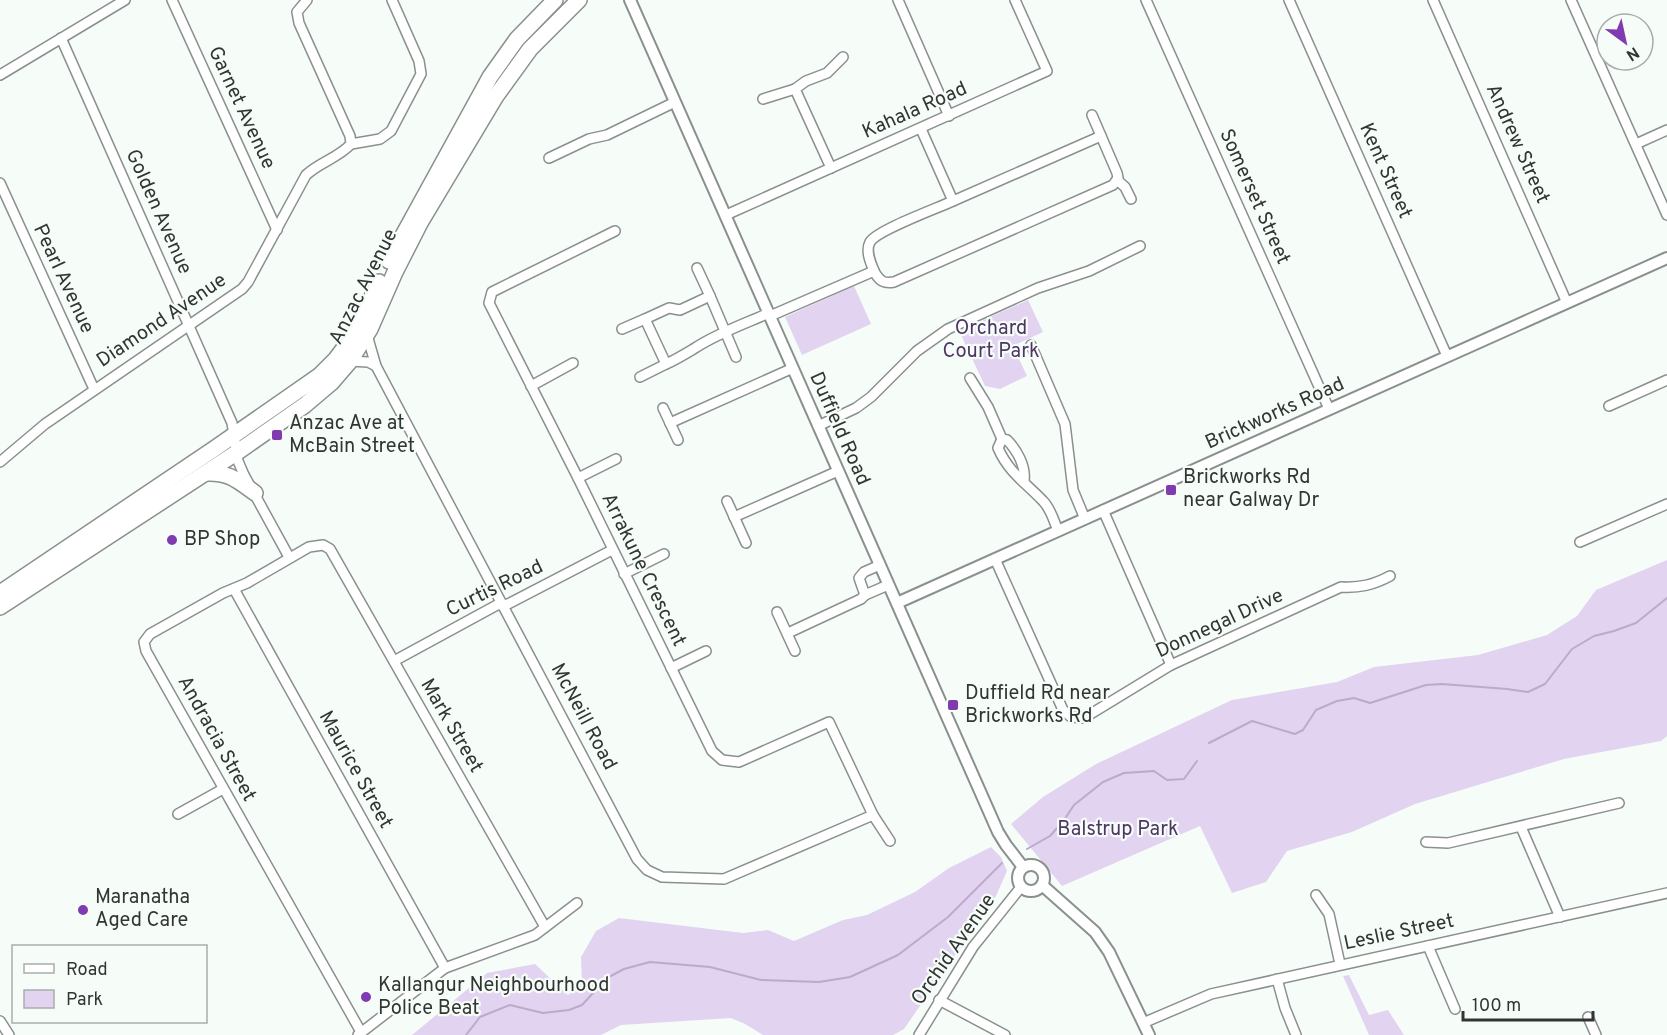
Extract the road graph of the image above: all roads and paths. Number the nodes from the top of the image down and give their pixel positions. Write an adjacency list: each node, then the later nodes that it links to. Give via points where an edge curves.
1 (125, 0): 14 (street)
2 (171, 0): 35 (street, Garnet Avenue)
3 (307, 0): 25 (street, via 297,12 299,23)
4 (392, 0): 25 (street, via 420,61 422,74 391,131 380,139)
5 (555, 0): 67 (highway, Anzac Avenue, via 517,39 490,77 404,231 346,347 314,380)
6 (579, 0): 48 (highway, Anzac Avenue, via 530,49 496,96 420,223)
7 (630, 0): 19 (street, Duffield Road)
8 (898, 0): 21 (street)
9 (1015, 0): 21 (street, Kahala Road, via 1047,71)
10 (1146, 0): 64 (street, Somerset Street)
11 (1289, 0): 50 (street, Kent Street)
12 (1433, 0): 42 (street, Andrew Street)
13 (1571, 0): 26 (street)
14 (61, 38): 16 (street); 45 (street, Golden Avenue)
15 (843, 57): 17 (street, via 827,73 806,81)
16 (0, 75)
17 (797, 93): 18 (street); 28 (street)
18 (763, 99)
19 (675, 102): 27 (street); 33 (street, Duffield Road)
20 (1092, 115): 24 (street)
21 (949, 116): 22 (street, Kahala Road)
22 (921, 129): 28 (street, Kahala Road); 32 (street)
23 (1667, 130): 26 (street)
24 (1101, 136): 29 (street); 32 (street)
25 (351, 144): 35 (street, Diamond Avenue, via 306,175)
26 (1636, 144): 34 (street)
27 (549, 158)
28 (831, 168): 33 (street, Kahala Road)
29 (1117, 180): 31 (street); 40 (street, via 1111,187 894,282 881,281)
30 (0, 183): 61 (street, Pearl Avenue)
31 (1131, 199)
32 (953, 201): 40 (street, via 875,236 868,248)
33 (726, 215): 43 (street, Duffield Road)
34 (1667, 215)
35 (277, 230): 45 (street, Diamond Avenue, via 242,289)
36 (615, 231): 60 (street, Arrakune Crescent, via 492,292 489,303)
37 (1140, 246): 66 (street, via 948,329 917,351 871,397)
38 (1667, 258): 42 (street, Brickworks Road)
39 (697, 268): 41 (street)
40 (874, 271): 43 (street)
41 (710, 296): 44 (street, via 680,310 669,308); 47 (street)
42 (1567, 303): 50 (street, Brickworks Road)
43 (769, 315): 47 (street); 56 (street, Duffield Road)
44 (645, 319): 46 (street); 54 (street)
45 (189, 325): 61 (street, Diamond Avenue); 67 (street, Golden Avenue)
46 (622, 329)
47 (726, 332): 51 (street); 54 (street)
48 (366, 334): 52 (highway, Anzac Avenue); 55 (street, McNeill Road)
49 (1031, 345): 82 (street, via 1065,424 1073,490)
50 (1447, 356): 64 (street, Brickworks Road)
51 (736, 357)
52 (350, 361): 55 (street); 70 (highway, Anzac Avenue, via 319,394)
53 (573, 363): 60 (street)
54 (666, 364): 57 (street)
55 (376, 366): 99 (street, McNeill Road)
56 (793, 368): 65 (street); 66 (street, Duffield Road)
57 (640, 377)
58 (970, 378): 68 (street)
59 (1667, 380): 62 (street)
60 (531, 386): 75 (street, Arrakune Crescent)
61 (94, 389): 72 (street, Diamond Avenue)
62 (1609, 406)
63 (663, 408): 65 (street)
64 (1329, 409): 80 (street, Brickworks Road)
65 (670, 423): 69 (street)
66 (818, 426): 73 (street, Duffield Road)
67 (234, 435): 70 (street, Golden Avenue); 96 (highway, Anzac Avenue)
68 (1002, 439): 76 (street, via 1007,440 1025,470); 76 (street, via 999,451 1013,474)
69 (678, 440)
70 (236, 453): 74 (highway, Anzac Avenue); 77 (street, Golden Avenue)
71 (616, 459): 75 (street)
72 (0, 462)
73 (838, 471): 81 (street); 91 (street, Duffield Road)
74 (206, 473): 77 (highway, via 232,476); 100 (highway, Anzac Avenue)
75 (578, 478): 87 (street, Arrakune Crescent)
76 (1024, 481): 83 (street, via 1045,502)
77 (255, 493): 89 (street, Golden Avenue)
78 (727, 501): 81 (street)
79 (1667, 504): 84 (street)
80 (1103, 510): 82 (street, Brickworks Road); 106 (street)
81 (734, 517): 85 (street)
82 (1085, 519): 83 (street, Brickworks Road)
83 (1056, 532): 90 (street, Brickworks Road)
84 (1580, 542)
85 (746, 543)
86 (323, 545): 89 (street, Andracia Street); 105 (street, Mark Street, via 336,556)
87 (612, 550): 92 (street, Arrakune Crescent); 99 (street, Curtis Road)
88 (664, 554): 92 (street)
89 (289, 557): 95 (street, Andracia Street)
90 (995, 559): 98 (street, Brickworks Road); 106 (street, Donnegal Drive, via 1062,710 1071,717 1084,718)
91 (880, 566): 94 (street, Duffield Road); 97 (street, via 859,578)
92 (624, 574): 107 (street, Arrakune Crescent)
93 (1390, 576): 106 (street, Donnegal Drive, via 1359,588 1341,587)
94 (888, 585): 97 (street); 98 (street, Duffield Road)
95 (234, 589): 108 (street, Andracia Street, via 150,634 144,642); 125 (street, Maurice Street)
96 (0, 593)
97 (865, 595): 102 (street)
98 (897, 603): 115 (street, Duffield Road, via 1002,840)
99 (502, 604): 105 (street, Curtis Road); 111 (street, McNeill Road, via 637,859 654,875 724,879)
100 (0, 607)
101 (777, 612): 102 (street)
102 (788, 633): 104 (street)
103 (706, 651): 107 (street)
104 (795, 651)
105 (394, 661): 122 (street, Mark Street)
106 (1171, 665)
107 (671, 668): 111 (street, Arrakune Crescent, via 712,751 722,760 738,762 829,722)
108 (223, 789): 110 (street); 132 (street, Andracia Street)
109 (1619, 803): 112 (street)
110 (178, 814)
111 (873, 815): 113 (street, Arrakune Crescent)
112 (1521, 827): 114 (street, via 1448,843); 121 (street)
113 (890, 841)
114 (1426, 842)
115 (1023, 867): 116 (street, via 1040,867); 117 (street, via 1018,876)
116 (1042, 885): 117 (street, via 1032,891); 131 (street, via 1079,916 1102,942)
117 (1022, 886): 127 (street, Orchid Avenue, via 973,947)
118 (1667, 893): 121 (street, Leslie Street)
119 (1316, 895): 124 (street, via 1329,915)
120 (577, 903): 122 (street)
121 (1560, 917): 123 (street, Leslie Street)
122 (545, 927): 125 (street, via 525,939)
123 (1428, 946): 124 (street, Leslie Street); 128 (street)
124 (1340, 964): 126 (street, Leslie Street)
125 (445, 968): 132 (street)
126 (1277, 979): 131 (street, Leslie Street, via 1199,998); 137 (street)
127 (939, 1000): 134 (street, Orchid Avenue); 135 (street)
128 (1455, 1009)
129 (1588, 1017): 138 (street)
130 (0, 1021): 133 (street)
131 (1143, 1023): 136 (street)
132 (359, 1034)
133 (9, 1035)
134 (918, 1035)
135 (1005, 1035)
136 (1149, 1035)
137 (1296, 1035)
138 (1596, 1035)

